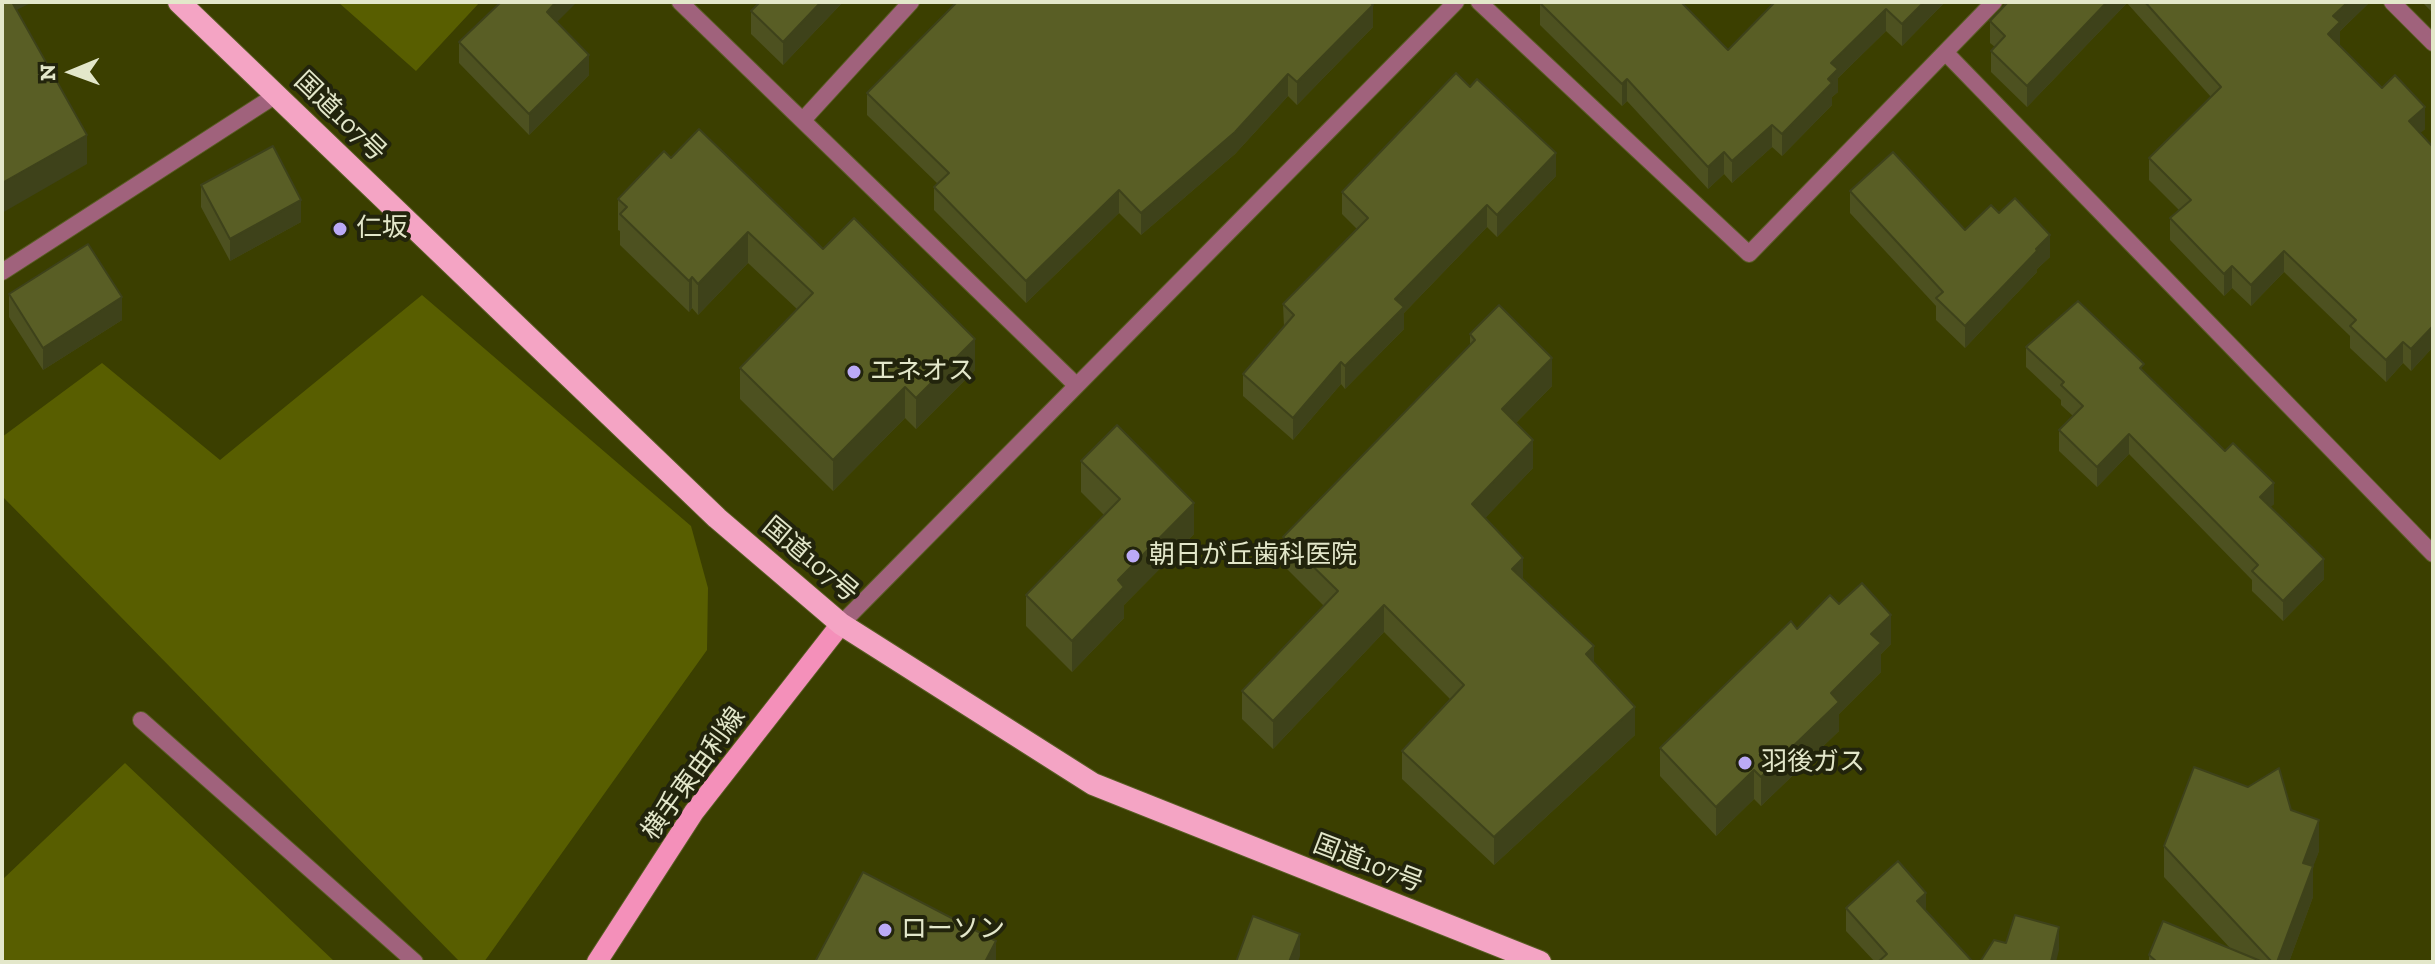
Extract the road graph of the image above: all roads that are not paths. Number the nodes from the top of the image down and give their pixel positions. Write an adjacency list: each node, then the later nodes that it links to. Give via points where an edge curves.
1 (179, 2): 10 (highway, 国道107号)
2 (680, 2): 11 (street)
3 (911, 2): 11 (street)
4 (1456, 2): 13 (street)
5 (1479, 2): 9 (street, via 1749,254)
6 (1994, 2): 9 (street)
7 (2392, 2): 8 (street)
8 (2433, 43)
9 (1946, 53): 14 (street)
10 (276, 95): 12 (street); 15 (highway, 国道107号, via 717,518)
11 (803, 120): 13 (street)
12 (2, 272)
13 (1076, 385): 15 (street)
14 (2433, 554)
15 (841, 624): 18 (main road, 横手東由利線, via 694,812); 19 (highway, 国道107号, via 1093,784)
16 (141, 720): 17 (street)
17 (415, 962)
18 (597, 962)
19 (1540, 962)

